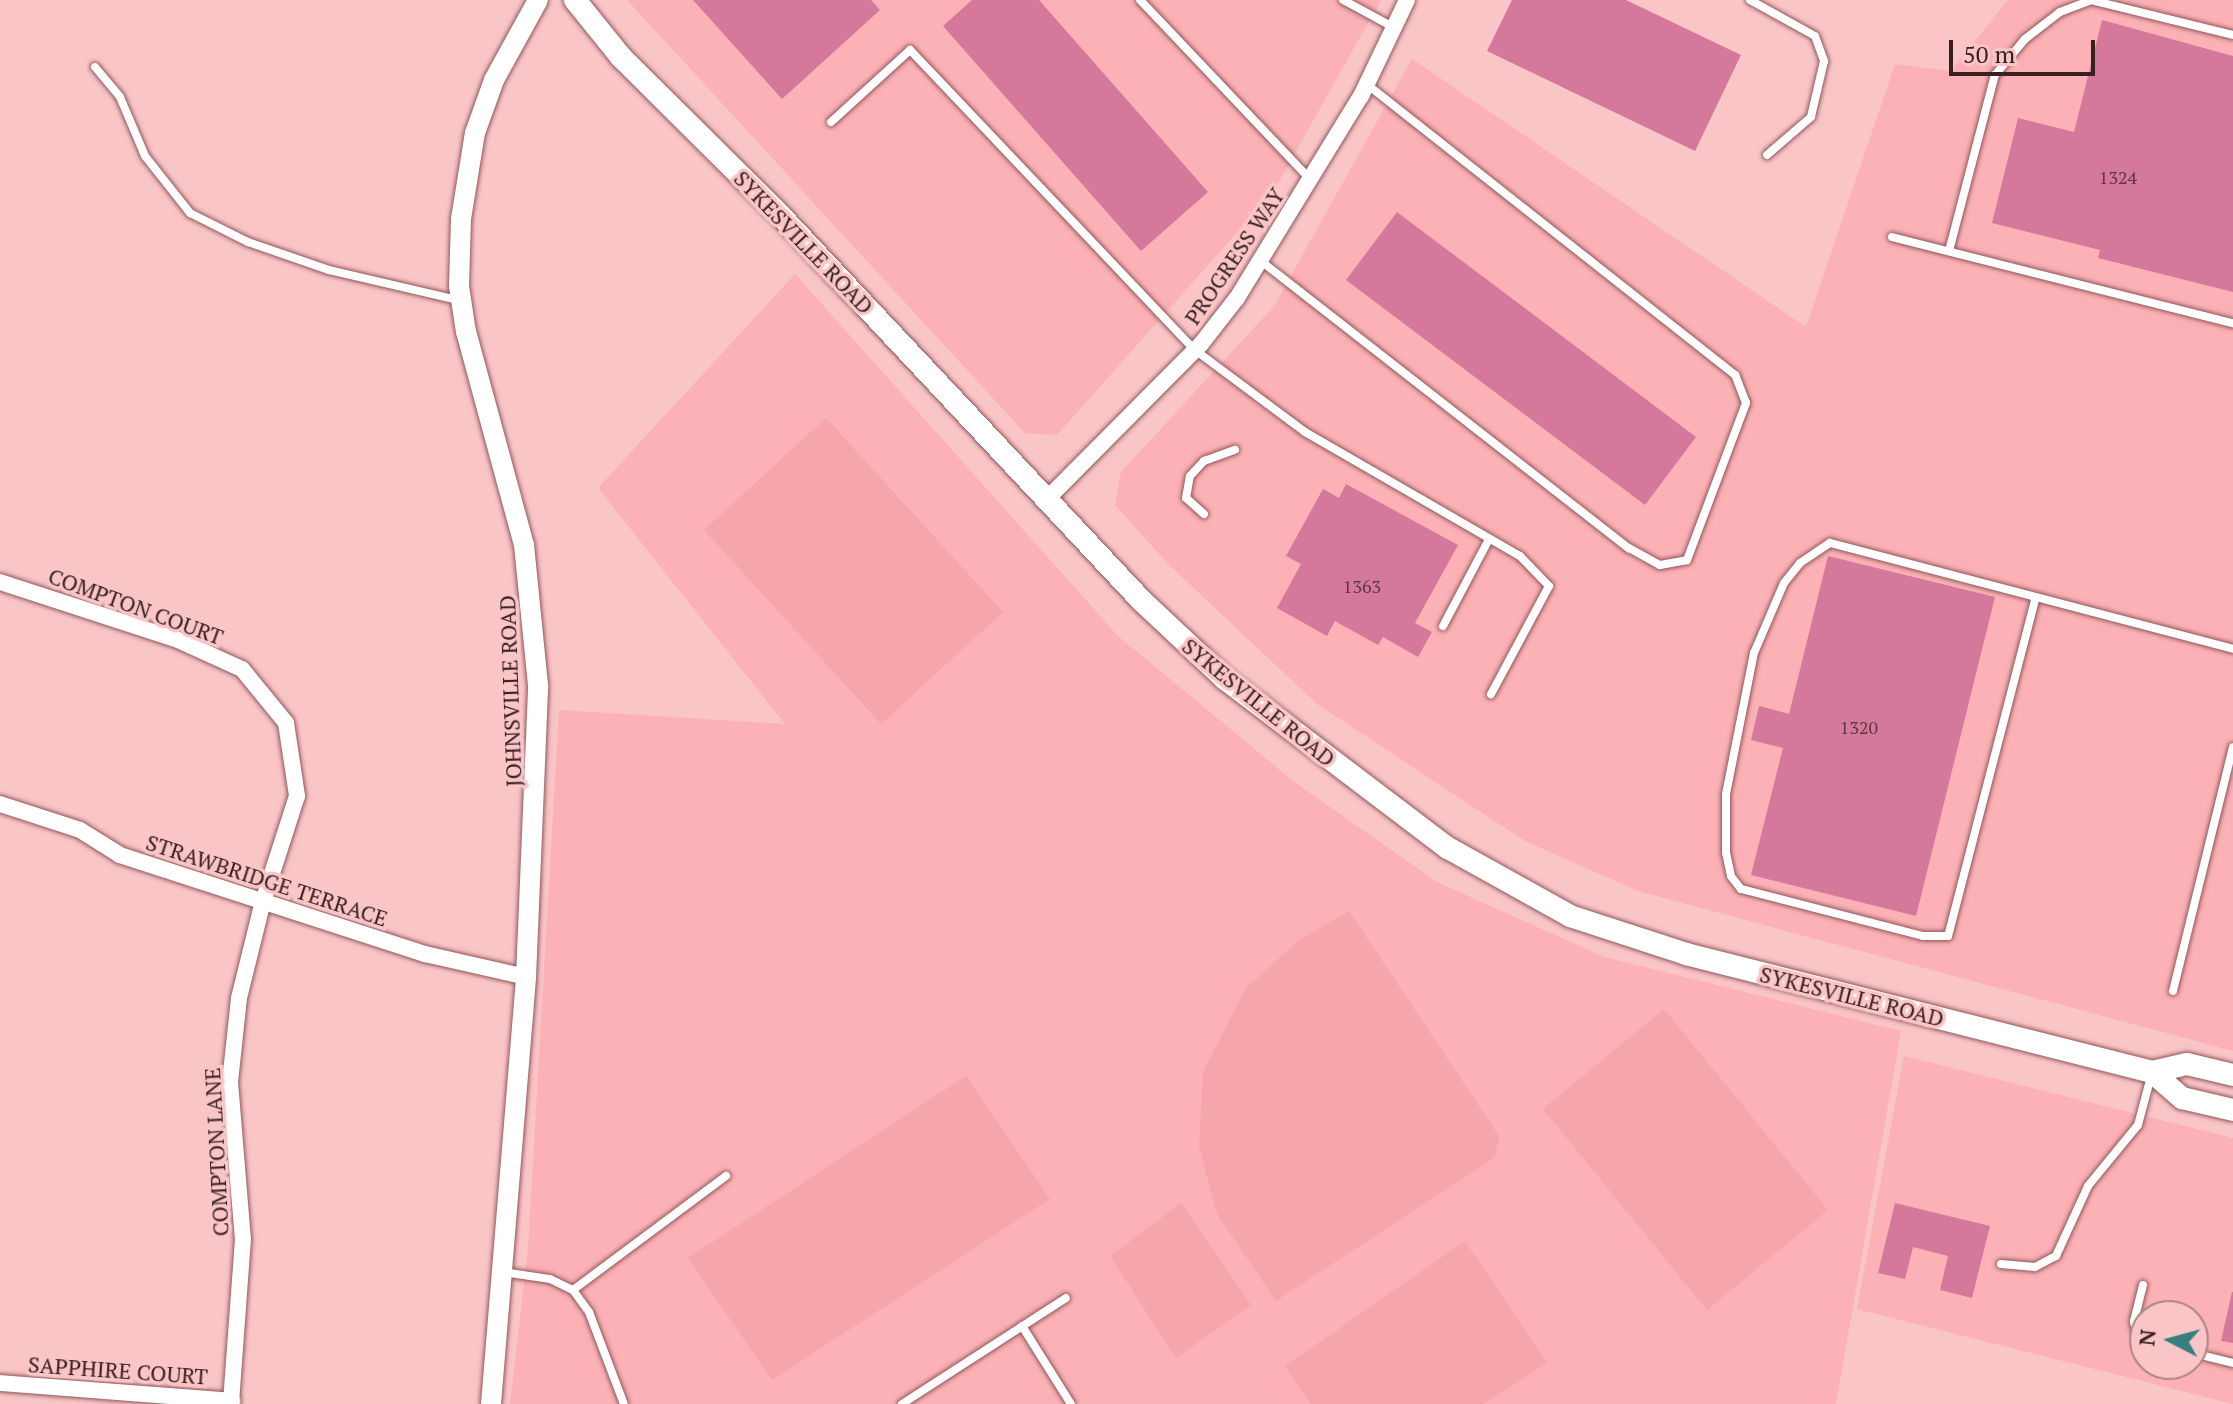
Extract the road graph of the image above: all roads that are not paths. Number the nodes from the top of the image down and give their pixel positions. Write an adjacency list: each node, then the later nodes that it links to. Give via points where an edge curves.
1 (538, 0): 17 (street, JOHNSVILLE ROAD, via 494,80 475,133 461,219)
2 (575, 0): 21 (main road, SYKESVILLE ROAD, via 621,57 790,226)
3 (1140, 0): 13 (lane)
4 (1343, 0): 7 (lane)
5 (1407, 0): 7 (street, PROGRESS WAY)
6 (1750, 0): 12 (lane, via 1815,36 1824,61 1811,117)
7 (1394, 28): 10 (street, PROGRESS WAY)
8 (2233, 35): 15 (lane, via 2091,0 2060,12 2025,39 1995,75)
9 (95, 67): 17 (lane, via 120,97 145,156 190,213 248,242 329,270)
10 (1367, 84): 13 (street, PROGRESS WAY); 16 (lane, via 1735,375 1746,403 1687,560 1660,565 1629,548)
11 (831, 122): 19 (lane, via 910,50)
12 (1767, 155)
13 (1311, 180): 16 (street, PROGRESS WAY)
14 (1892, 237): 15 (lane)
15 (1949, 251): 18 (lane)
16 (1261, 261): 19 (street, PROGRESS WAY)
17 (462, 300): 32 (street, JOHNSVILLE ROAD, via 478,380 514,496 537,635 539,757)
18 (2233, 323)
19 (1195, 350): 21 (street, PROGRESS WAY); 23 (lane, via 1305,432)
20 (1235, 450): 22 (lane, via 1204,461 1190,476 1186,498)
21 (1047, 499): 34 (main road, SYKESVILLE ROAD, via 1141,600 1225,679 1408,820 1528,895 1612,932 1686,954)
22 (1204, 514)
23 (1489, 539): 26 (lane); 28 (lane, via 1520,556 1549,586)
24 (0, 582): 31 (street, COMPTON COURT, via 178,640 242,669 267,695 286,723 297,796)
25 (2035, 600): 25 (lane, via 1948,936 1923,936 1741,889 1731,876 1726,853 1729,763 1768,614 1800,563 1830,543 1996,584); 27 (lane)
26 (1443, 626)
27 (2233, 649)
28 (1491, 694)
29 (2233, 747): 33 (lane)
30 (0, 804): 31 (street, STRAWBRIDGE TERRACE, via 80,830 120,855)
31 (263, 901): 32 (street, STRAWBRIDGE TERRACE, via 425,954); 48 (street, COMPTON LANE, via 239,998 230,1082 243,1239)
32 (526, 977): 39 (street, JOHNSVILLE ROAD)
33 (2173, 991)
34 (2152, 1072): 35 (main road, SYKESVILLE ROAD, via 2187,1064); 36 (main road, SYKESVILLE ROAD, via 2182,1098); 38 (lane, via 2138,1125 2126,1147 2088,1186 2056,1256 2035,1267)
35 (2233, 1075)
36 (2233, 1110)
37 (726, 1176): 41 (lane)
38 (2001, 1264)
39 (502, 1272): 41 (lane, via 550,1279); 49 (street, JOHNSVILLE ROAD)
40 (2143, 1285): 43 (lane)
41 (573, 1290): 50 (lane, via 589,1312)
42 (1066, 1298): 44 (lane)
43 (2139, 1300)
44 (1022, 1326): 51 (lane); 52 (lane)
45 (2209, 1357): 46 (lane)
46 (2233, 1363)
47 (0, 1383): 48 (street, SAPPHIRE COURT)
48 (232, 1402)
49 (491, 1404)
50 (624, 1404)
51 (902, 1404)
52 (1071, 1404)

